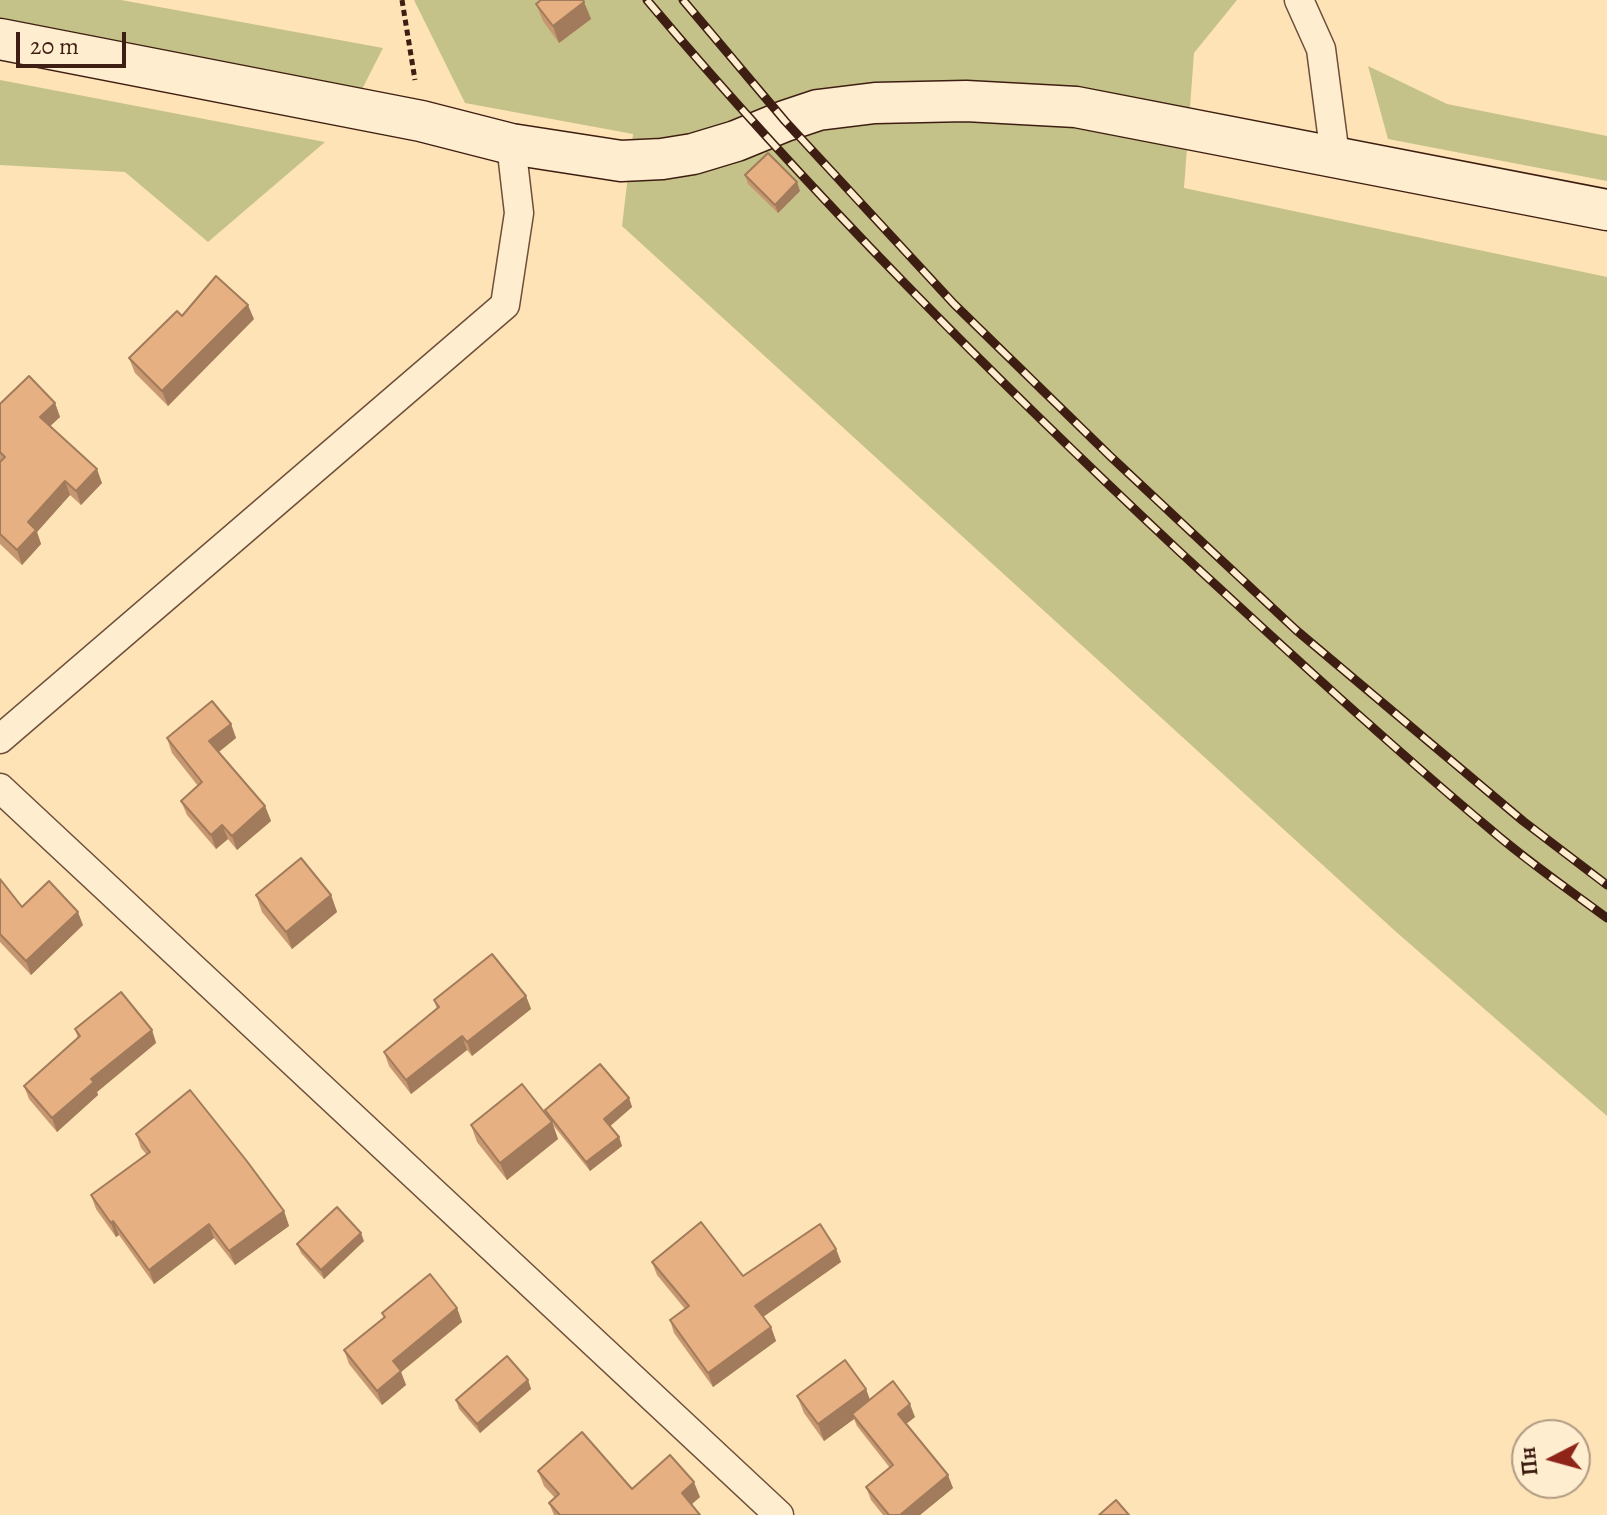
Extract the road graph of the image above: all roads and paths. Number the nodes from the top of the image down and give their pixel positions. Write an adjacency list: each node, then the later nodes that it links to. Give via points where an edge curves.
1 (402, 0): 4 (path)
2 (1299, 0): 6 (street, via 1321,49)
3 (0, 39): 4 (main road)
4 (421, 121): 5 (main road)
5 (511, 144): 6 (main road, via 621,161 662,159 736,141 818,110 966,101 1076,107); 8 (street, via 519,213 505,305)
6 (1335, 156): 7 (main road)
7 (1607, 210)
8 (0, 739)
9 (0, 788): 10 (street)
10 (779, 1515)

